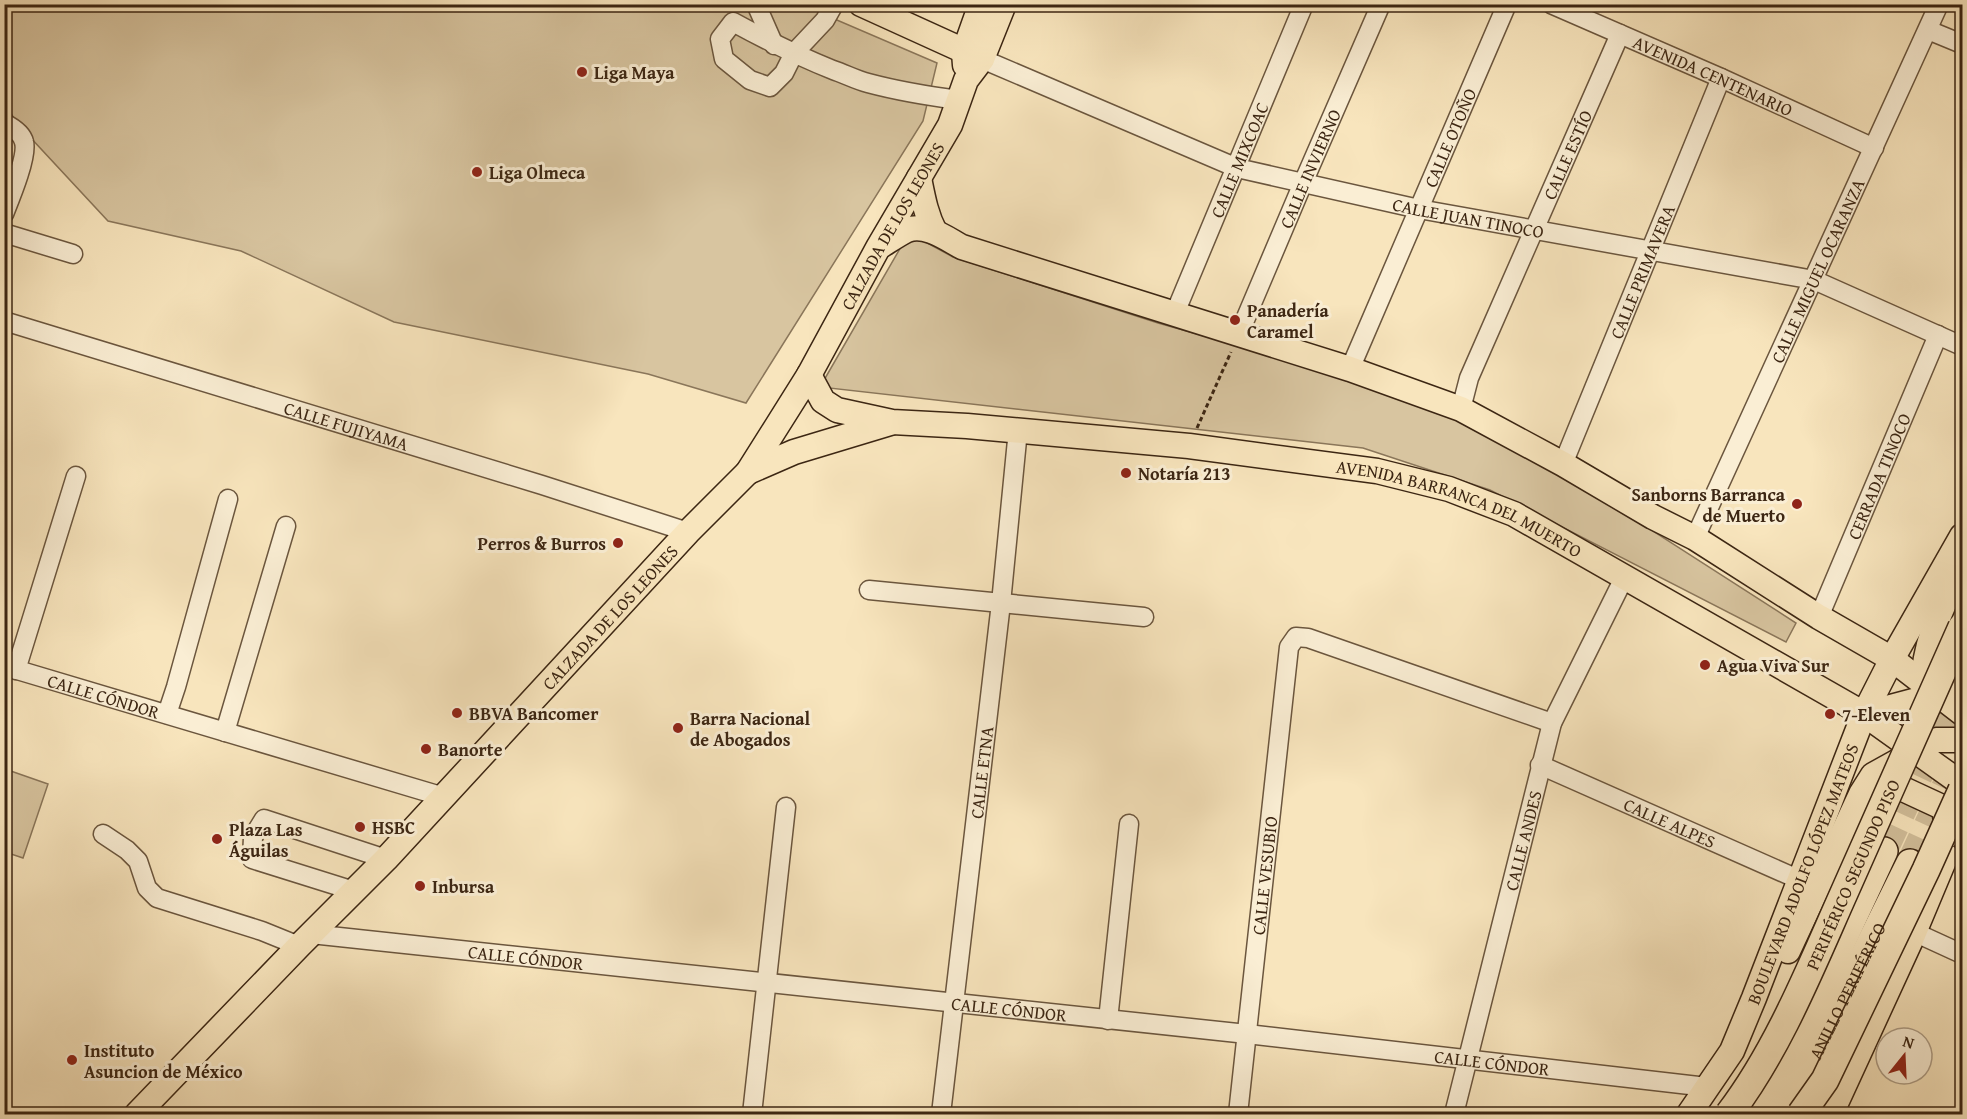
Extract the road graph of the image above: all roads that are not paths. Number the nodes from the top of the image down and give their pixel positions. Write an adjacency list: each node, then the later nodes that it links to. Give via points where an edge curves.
1 (756, 4): 13 (street)
2 (834, 4): 15 (street, via 825,20)
3 (861, 4): 16 (main road)
4 (981, 4): 16 (main road)
5 (1004, 4): 16 (main road)
6 (1304, 4): 21 (street, CALLE MIXCOAC)
7 (1381, 4): 23 (street, CALLE INVIERNO)
8 (1507, 4): 24 (street, CALLE OTOÑO)
9 (1551, 4): 12 (street, AVENIDA CENTENARIO)
10 (1939, 4): 11 (street, CALLE MIGUEL OCARANZA)
11 (1928, 30): 14 (street); 20 (street, CALLE MIGUEL OCARANZA)
12 (1620, 34): 17 (street, AVENIDA CENTENARIO); 26 (street, CALLE ESTÍO)
13 (774, 45): 15 (street); 15 (street, via 734,22 720,39 724,59 750,80 770,87 784,73)
14 (1962, 45)
15 (794, 53): 18 (street, via 866,83 916,94)
16 (973, 55): 18 (main road, CALZADA DE LOS LEONES); 21 (street, CALLE JUAN TINOCO)
17 (1721, 78): 20 (street, AVENIDA CENTENARIO); 30 (street, CALLE PRIMAVERA)
18 (962, 90): 22 (main road, CALZADA DE LOS LEONES, via 950,125)
19 (4, 123): 25 (street, via 24,140 25,152)
20 (1874, 148): 32 (street, CALLE MIGUEL OCARANZA)
21 (1237, 168): 23 (street, CALLE JUAN TINOCO); 33 (street, CALLE MIXCOAC)
22 (919, 178): 27 (main road, via 926,213); 29 (main road, CALZADA DE LOS LEONES)
23 (1303, 183): 24 (street, CALLE JUAN TINOCO); 35 (street, CALLE INVIERNO)
24 (1419, 209): 26 (street, CALLE JUAN TINOCO); 38 (street, CALLE OTOÑO)
25 (4, 214)
26 (1535, 231): 30 (street, CALLE JUAN TINOCO); 40 (street, CALLE ESTÍO, via 1469,378)
27 (935, 232): 29 (main road, via 909,229); 33 (main road, via 962,247)
28 (4, 233): 31 (street)
29 (879, 246): 39 (main road, CALZADA DE LOS LEONES)
30 (1651, 252): 32 (street, CALLE JUAN TINOCO); 43 (street, CALLE PRIMAVERA)
31 (73, 254)
32 (1814, 280): 36 (street, CALLE JUAN TINOCO); 50 (street, CALLE MIGUEL OCARANZA)
33 (1176, 313): 35 (main road)
34 (4, 321): 48 (street, CALLE FUJIYAMA)
35 (1239, 334): 38 (main road)
36 (1938, 335): 37 (street, CALLE JUAN TINOCO); 56 (street, CERRADA TINOCO)
37 (1962, 346)
38 (1350, 369): 40 (main road)
39 (810, 375): 41 (main road, AVENIDA BARRANCA DEL MUERTO, via 823,401 837,410); 44 (main road, CALZADA DE LOS LEONES)
40 (1461, 409): 43 (main road)
41 (892, 422): 42 (main road, AVENIDA BARRANCA DEL MUERTO); 44 (main road, AVENIDA BARRANCA DEL MUERTO, via 794,452)
42 (1018, 430): 52 (main road, AVENIDA BARRANCA DEL MUERTO, via 1189,446 1377,471 1449,489 1514,514); 54 (street, CALLE ETNA)
43 (1563, 464): 50 (main road)
44 (748, 472): 48 (main road, CALZADA DE LOS LEONES)
45 (76, 476): 61 (street)
46 (228, 499): 65 (street)
47 (286, 526): 68 (street)
48 (688, 532): 76 (main road, CALZADA DE LOS LEONES)
49 (1962, 536): 59 (main road, BOULEVARD ADOLFO LÓPEZ MATEOS)
50 (1695, 538): 56 (main road)
51 (1962, 566): 58 (main road)
52 (1624, 578): 66 (main road, AVENIDA BARRANCA DEL MUERTO); 67 (street, CALLE ANDES)
53 (868, 590): 54 (street)
54 (1001, 603): 55 (street); 91 (street, CALLE ETNA)
55 (1144, 617)
56 (1819, 617): 59 (main road)
57 (1962, 627): 103 (highway, PERIFÉRICO SEGUNDO PISO, bridge, via 1812,965 1773,1044)
58 (1930, 643): 60 (main road); 63 (main road)
59 (1892, 659): 63 (main road); 66 (main road, BOULEVARD ADOLFO LÓPEZ MATEOS)
60 (1962, 659)
61 (10, 668): 65 (street, CALLE CÓNDOR)
62 (1962, 688): 63 (main road)
63 (1929, 692): 64 (main road); 66 (main road); 70 (main road)
64 (1962, 713)
65 (167, 714): 68 (street, CALLE CÓNDOR)
66 (1864, 714): 70 (main road, AVENIDA BARRANCA DEL MUERTO); 85 (main road, BOULEVARD ADOLFO LÓPEZ MATEOS)
67 (1552, 723): 71 (street, CALLE ANDES); 93 (street, CALLE VESUBIO, via 1308,638 1296,638 1289,647)
68 (225, 732): 76 (street, CALLE CÓNDOR)
69 (1962, 740): 70 (main road)
70 (1926, 745): 72 (main road); 73 (main road); 74 (main road, AVENIDA BARRANCA DEL MUERTO)
71 (1540, 765): 85 (street, CALLE ALPES); 95 (street, CALLE ANDES)
72 (1873, 775): 81 (main road, via 1944,808); 94 (main road, via 1766,1001)
73 (1962, 776)
74 (1962, 784)
75 (1962, 790): 106 (highway, bridge, via 1824,1080)
76 (444, 796): 83 (main road, CALZADA DE LOS LEONES)
77 (786, 807): 90 (street)
78 (1962, 819): 81 (main road)
79 (1129, 824): 92 (street)
80 (103, 834): 88 (street, CALLE CÓNDOR, via 138,861 147,888 157,898 262,931)
81 (1950, 846): 87 (main road)
82 (1884, 851): 104 (highway, ANILLO PERIFÉRICO, via 1789,1055)
83 (386, 859): 86 (main road, CALZADA DE LOS LEONES); 86 (street, via 264,819 253,837 252,859)
84 (1910, 863): 105 (highway, ANILLO PERIFÉRICO, via 1808,1069)
85 (1800, 880): 94 (main road, BOULEVARD ADOLFO LÓPEZ MATEOS)
86 (354, 891): 88 (main road, CALZADA DE LOS LEONES)
87 (1914, 932): 89 (street); 107 (main road)
88 (305, 940): 90 (street, CALLE CÓNDOR); 97 (main road, CALZADA DE LOS LEONES)
89 (1962, 954)
90 (768, 983): 91 (street, CALLE CÓNDOR); 98 (street)
91 (954, 1003): 92 (street, CALLE CÓNDOR); 99 (street, CALLE ETNA)
92 (1108, 1020): 93 (street, CALLE CÓNDOR)
93 (1247, 1034): 95 (street, CALLE CÓNDOR); 100 (street, CALLE VESUBIO)
94 (1732, 1051): 96 (main road, BOULEVARD ADOLFO LÓPEZ MATEOS)
95 (1466, 1060): 96 (street, CALLE CÓNDOR); 101 (street, CALLE ANDES)
96 (1707, 1087): 102 (main road, BOULEVARD ADOLFO LÓPEZ MATEOS)
97 (136, 1114)
98 (752, 1114)
99 (941, 1114)
100 (1238, 1114)
101 (1454, 1114)
102 (1689, 1114)
103 (1729, 1114)
104 (1752, 1114)
105 (1777, 1114)
106 (1801, 1114)
107 (1831, 1114)

